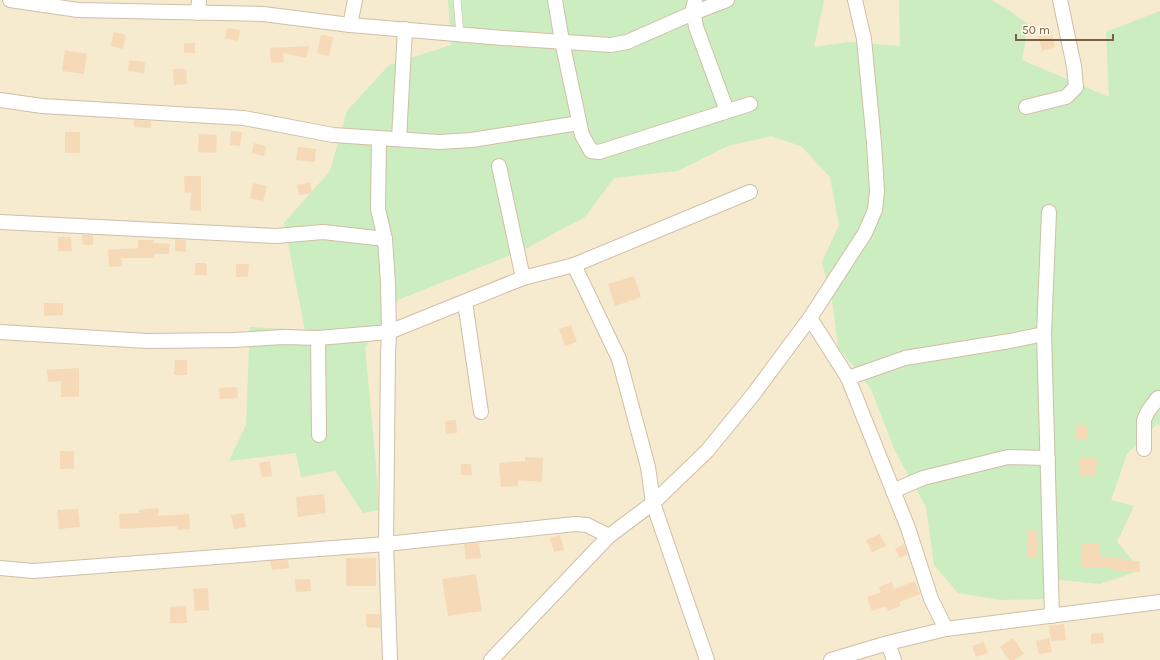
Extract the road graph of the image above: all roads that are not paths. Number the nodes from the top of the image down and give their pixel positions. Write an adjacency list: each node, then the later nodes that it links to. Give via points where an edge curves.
1 (10, 0): 8 (street, via 78,10)
2 (355, 0): 10 (street)
3 (456, 0): 12 (lane)
4 (555, 0): 13 (street)
5 (727, 0): 9 (street)
6 (855, 0): 29 (street, via 864,39 874,143 877,191 875,210 865,232)
7 (1060, 0): 16 (street, via 1076,87 1066,97)
8 (198, 6): 10 (street)
9 (694, 6): 13 (street, via 627,42 611,45); 17 (street, via 696,27)
10 (350, 25): 11 (street)
11 (405, 29): 12 (street); 20 (street)
12 (460, 34): 13 (street)
13 (562, 41): 18 (street)
14 (0, 100): 19 (street, via 42,106 244,118 334,135)
15 (750, 104): 17 (street)
16 (1026, 107)
17 (727, 111): 18 (street, via 599,152 590,151)
18 (579, 122): 20 (street, via 472,140 439,142)
19 (379, 138): 20 (street); 25 (street, via 378,209)
20 (399, 139)
21 (499, 166): 27 (street)
22 (750, 192): 26 (street)
23 (1049, 212): 32 (street)
24 (0, 222): 25 (street, via 276,236 323,232)
25 (385, 239): 31 (street)
26 (574, 265): 27 (street); 41 (street, via 619,359 648,467)
27 (523, 278): 28 (street)
28 (465, 302): 31 (street); 36 (street)
29 (810, 318): 34 (street); 41 (street, via 752,396 707,450)
30 (0, 332): 33 (street, via 148,341)
31 (389, 332): 33 (street); 43 (street)
32 (1044, 334): 34 (street, via 904,358); 39 (street)
33 (318, 338): 37 (street)
34 (848, 378): 40 (street)
35 (1160, 398): 38 (street, via 1148,411 1144,420)
36 (481, 412)
37 (319, 435)
38 (1144, 449)
39 (1048, 458): 40 (street, via 1008,457 923,478); 46 (street)
40 (893, 491): 47 (street, via 931,599)
41 (653, 503): 42 (street); 51 (street)
42 (609, 536): 43 (street, via 588,526 575,524); 50 (street)
43 (386, 544): 44 (street, via 33,572); 49 (street)
44 (0, 568)
45 (1160, 602): 46 (street)
46 (1052, 616): 47 (street)
47 (946, 629): 48 (street)
48 (888, 643): 52 (street); 53 (street)
49 (390, 660)
50 (491, 660)
51 (707, 660)
52 (831, 660)
53 (894, 660)

